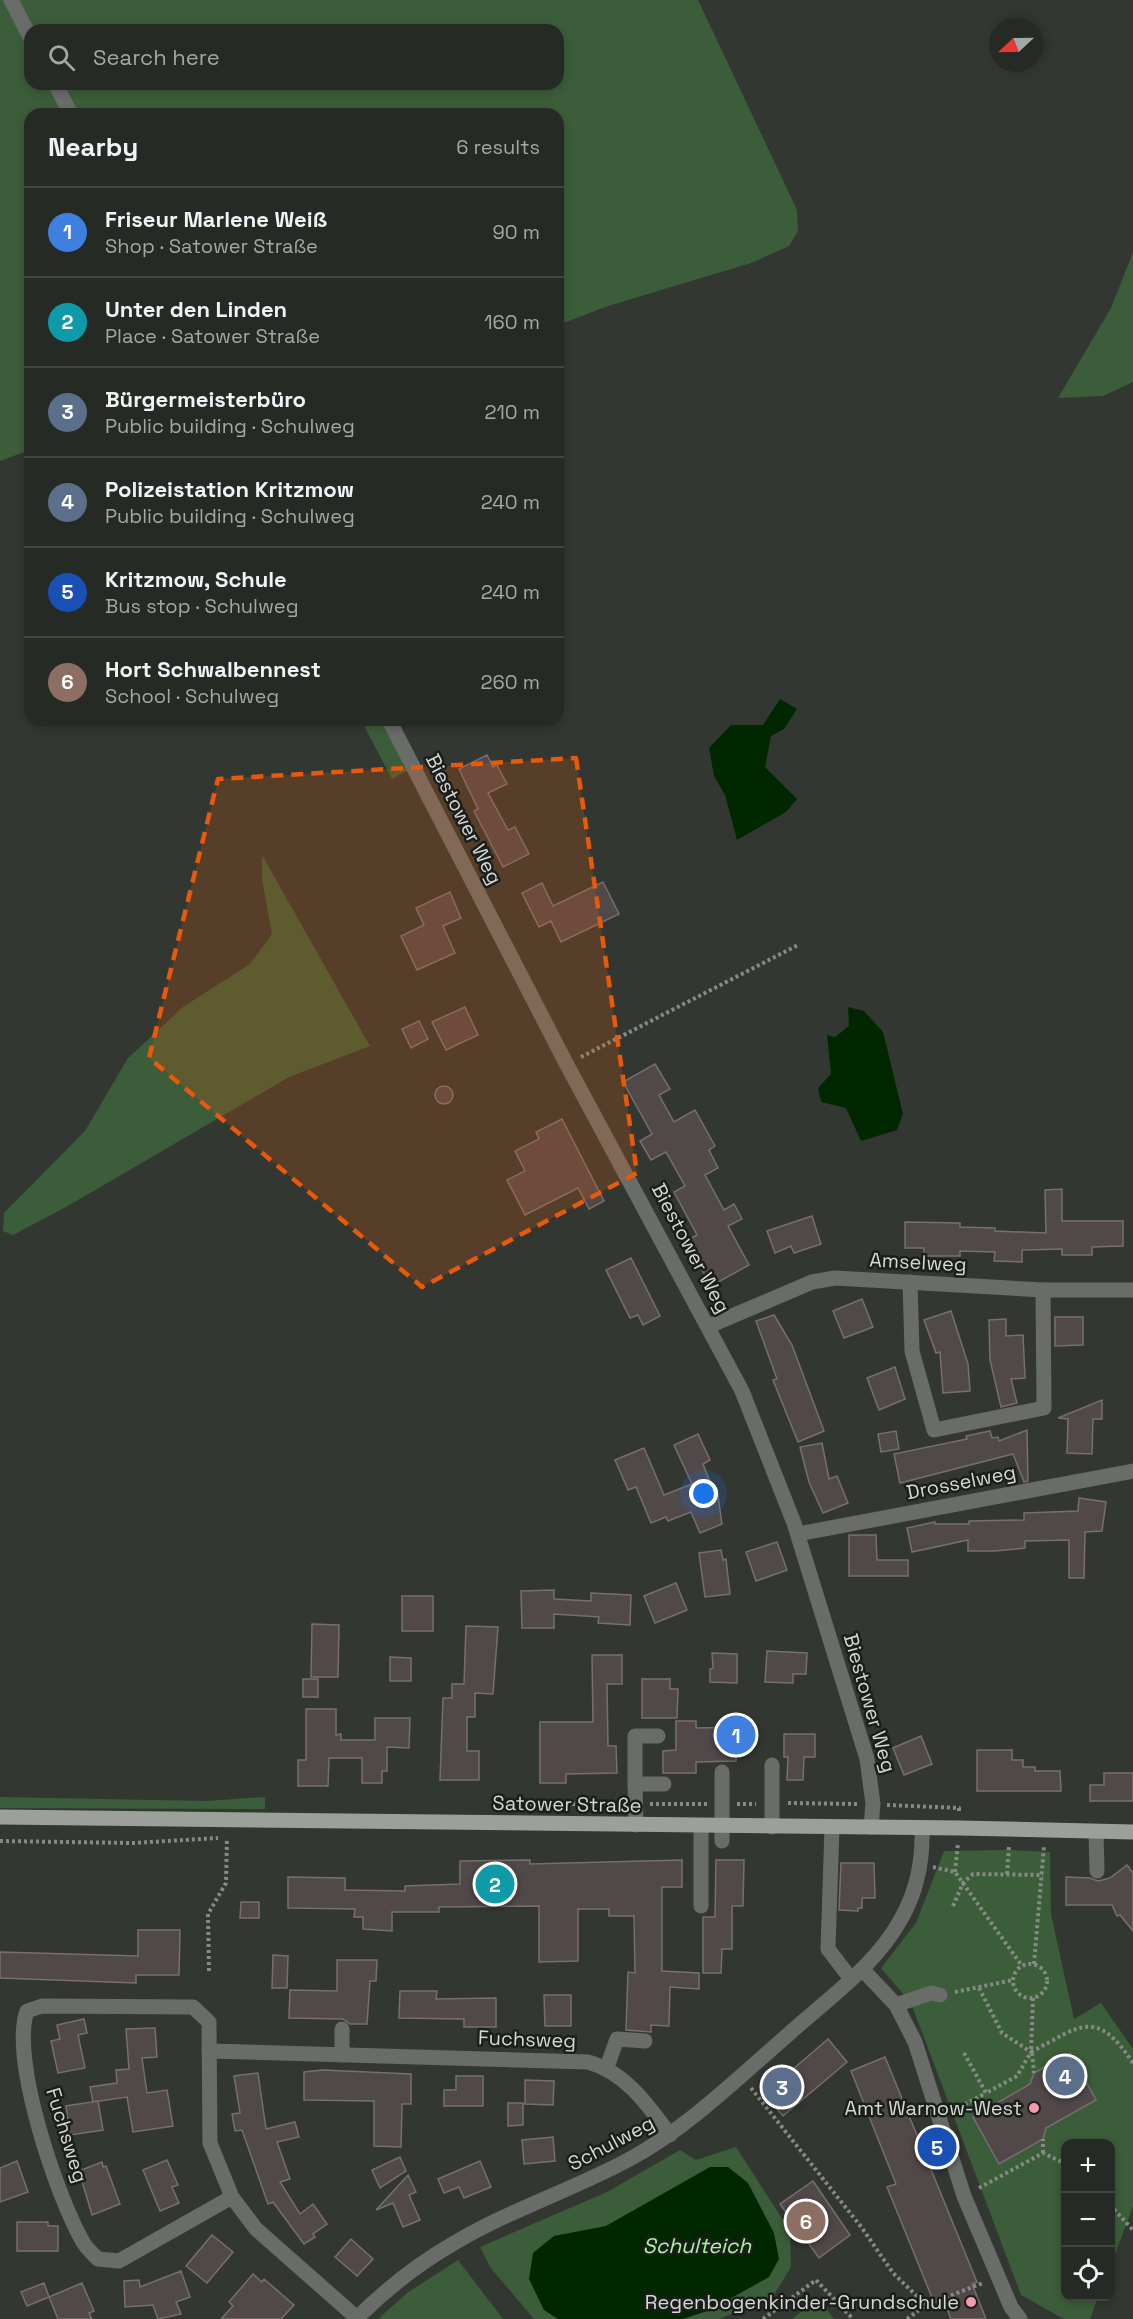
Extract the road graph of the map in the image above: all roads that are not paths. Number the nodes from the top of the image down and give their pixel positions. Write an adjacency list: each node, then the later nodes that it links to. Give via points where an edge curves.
1 (10, 0): 2 (street)
2 (24, 26)
3 (58, 90): 4 (street)
4 (68, 108)
5 (391, 726): 9 (street, Biestower Weg, via 567,1065)
6 (910, 1282): 7 (street, Amselweg); 7 (street, via 912,1351 934,1430 1044,1408); 9 (street, Amselweg, via 835,1278 813,1282)
7 (1043, 1290): 8 (street, Amselweg)
8 (1133, 1290)
9 (709, 1326): 11 (street, Biestower Weg, via 755,1421)
10 (1133, 1471): 11 (street, Drosselweg)
11 (798, 1534): 22 (street, Biestower Weg, via 867,1759 873,1804)
12 (658, 1736): 15 (street, via 635,1736)
13 (772, 1765): 20 (street)
14 (722, 1772): 26 (street)
15 (636, 1784): 16 (street); 18 (street)
16 (664, 1784)
17 (0, 1817): 18 (main road, Satower Straße)
18 (636, 1825): 19 (main road, Satower Straße)
19 (701, 1826): 26 (main road, Satower Straße); 28 (street)
20 (772, 1827): 21 (main road, Satower Straße); 26 (main road, Satower Straße)
21 (832, 1827): 22 (main road, Satower Straße); 29 (street, via 828,1948)
22 (871, 1827): 23 (main road, Satower Straße)
23 (922, 1827): 24 (main road, Satower Straße); 29 (street, Schulweg, via 920,1864 902,1918)
24 (1096, 1832): 25 (main road, Satower Straße); 27 (street)
25 (1133, 1832)
26 (722, 1834)
27 (1097, 1871)
28 (701, 1906)
29 (857, 1974): 31 (street); 37 (street, Schulweg)
30 (935, 1989): 31 (street)
31 (896, 2005): 40 (street, via 915,2042 964,2196 1011,2307)
32 (342, 2029): 35 (street)
33 (645, 2041): 36 (street, via 617,2039)
34 (209, 2052): 35 (street, Fuchsweg); 38 (street, Fuchsweg, via 210,2143); 38 (street, Fuchsweg, via 208,2022 193,2007 42,2006 27,2011 22,2024 31,2099 47,2151 83,2243 98,2259 120,2261)
35 (342, 2055): 36 (street, Fuchsweg, via 588,2062)
36 (607, 2067): 37 (street, Fuchsweg, via 630,2086)
37 (670, 2135): 39 (street, Schulweg, via 587,2181 458,2240 398,2280)
38 (232, 2197): 39 (street, Fuchsweg, via 256,2229)
39 (356, 2319)
40 (1020, 2319)

